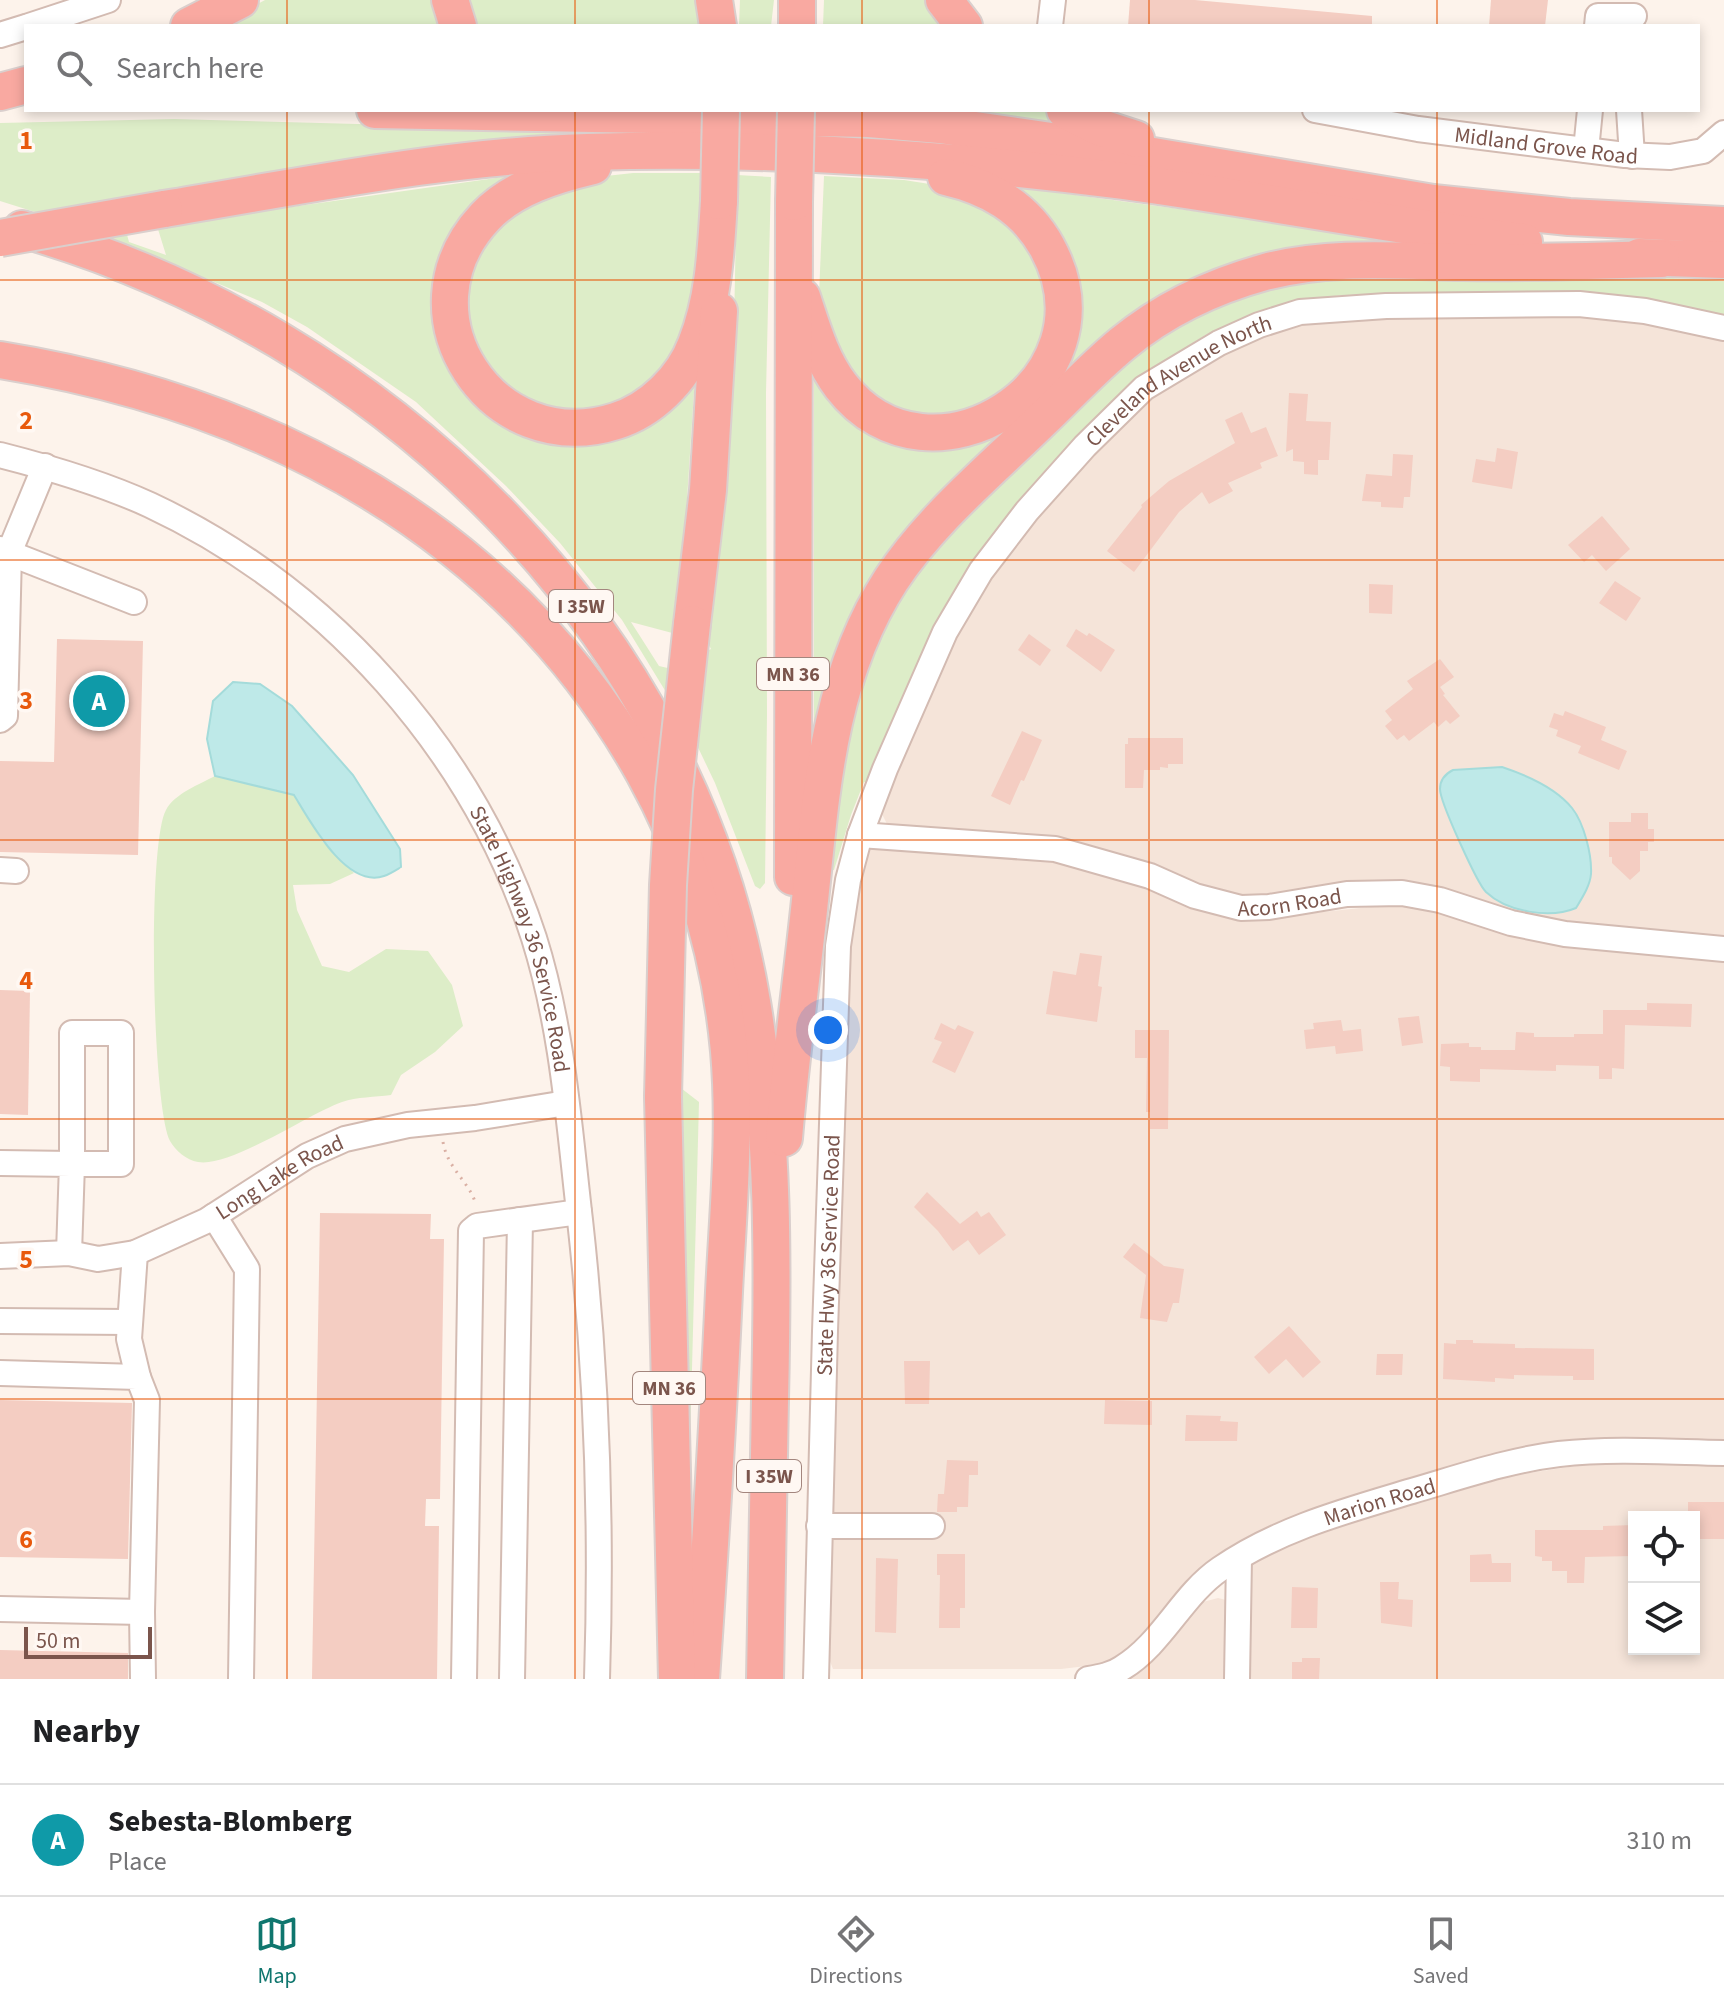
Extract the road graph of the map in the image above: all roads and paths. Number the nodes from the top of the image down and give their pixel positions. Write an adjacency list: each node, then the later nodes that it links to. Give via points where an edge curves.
1 (108, 0): 10 (street)
2 (240, 0): 11 (highway)
3 (450, 0): 12 (highway)
4 (714, 0): 13 (highway)
5 (723, 0): 14 (highway)
6 (797, 0): 15 (highway)
7 (944, 0): 16 (highway)
8 (1053, 0): 17 (street)
9 (1634, 14): 18 (street, via 1598,16)
10 (33, 24)
11 (193, 24)
12 (457, 24)
13 (720, 24)
14 (720, 24)
15 (797, 24)
16 (962, 24)
17 (1050, 24)
18 (1597, 24)
19 (24, 27): 20 (street)
20 (0, 35)
21 (24, 86): 22 (highway)
22 (0, 92)
23 (24, 109): 24 (highway)
24 (0, 110)
25 (495, 112): 33 (highway)
26 (649, 112): 33 (highway)
27 (721, 112): 40 (highway, MN 36, bridge)
28 (796, 112): 46 (highway, MN 36, bridge)
29 (1069, 112): 39 (highway)
30 (1326, 112): 36 (street, Midland Grove Road)
31 (1590, 112): 36 (street)
32 (1629, 112): 38 (street)
33 (674, 115): 39 (highway, via 940,125)
34 (1724, 133): 38 (street, Midland Grove Road, via 1703,151)
35 (668, 150): 37 (highway); 40 (highway, via 549,178 486,215 454,273 451,318 464,362 484,390 506,407 551,427 604,425 650,404 685,367 695,346 716,256); 43 (highway, bridge, via 500,157 417,167)
36 (1586, 150): 38 (street, Midland Grove Road)
37 (867, 156): 44 (highway, via 1123,181 1477,237); 46 (highway, via 969,182 1026,218 1053,258 1064,302 1062,331 1046,372 1010,408 966,428 936,433 893,425 855,402 835,377)
38 (1632, 156)
39 (1209, 165): 42 (highway, via 1433,203)
40 (719, 201): 84 (highway, MN 36, bridge, via 715,398 671,837 663,1097)
41 (0, 223): 68 (highway, I 35W, via 164,281 318,366 458,473 541,556 578,602 648,707 702,821 723,880 740,941 758,1050)
42 (1724, 225)
43 (0, 238)
44 (1661, 259): 45 (highway); 56 (highway, via 1307,264 1228,284 1179,307 1122,344 917,545 877,603 853,654 824,776)
45 (1724, 260)
46 (794, 273): 56 (highway, MN 36)
47 (1724, 328): 54 (street, Cleveland Avenue North, via 1579,304 1386,306 1300,312 1259,325 1181,364 1144,388 1085,446 981,571 945,632)
48 (0, 360): 85 (highway, I 35W, via 97,379 200,411 300,453 404,512 485,573 556,645 596,695 655,793 685,855 712,948 732,1099)
49 (0, 455): 50 (street, State Highway 36 Service Road)
50 (45, 466): 51 (street); 57 (street, State Highway 36 Service Road, via 151,506 243,558 327,622 401,699 463,785 511,879 550,998)
51 (5, 551): 52 (street); 53 (street, via 5,716)
52 (134, 602)
53 (0, 720)
54 (860, 835): 55 (street, Acorn Road, via 1055,849 1241,908 1347,894 1402,893 1565,934); 74 (street, State Hwy 36 Service Road, via 838,946)
55 (1724, 949)
56 (789, 1074): 68 (highway, MN 36)
57 (566, 1103): 61 (street, State Highway 36 Service Road); 62 (street, Long Lake Road, via 345,1139 307,1156)
58 (443, 1138): 64 (path, via 454,1171 476,1202)
59 (0, 1163): 60 (street)
60 (72, 1164): 60 (street, via 121,1164 121,1033 72,1033); 65 (street)
61 (579, 1212): 63 (street); 83 (street, State Highway 36 Service Road, via 596,1414)
62 (214, 1216): 66 (street, Long Lake Road); 80 (street, via 247,1269)
63 (520, 1220): 64 (street); 82 (street)
64 (477, 1226): 81 (street, via 471,1231)
65 (69, 1253): 66 (street, Long Lake Road, via 98,1259); 67 (street, Long Lake Road)
66 (135, 1253): 70 (street)
67 (0, 1256)
68 (773, 1273): 86 (highway, I 35W)
69 (0, 1321): 70 (street)
70 (129, 1322): 72 (street)
71 (0, 1373): 72 (street)
72 (138, 1377): 78 (street, via 147,1400)
73 (1724, 1453): 76 (street, Marion Road, via 1604,1451 1516,1462 1330,1516 1264,1541)
74 (819, 1526): 75 (street); 87 (street, State Hwy 36 Service Road)
75 (932, 1526)
76 (1239, 1558): 88 (street, Marion Road, via 1205,1580 1124,1667); 89 (street)
77 (0, 1609): 78 (street)
78 (142, 1612): 79 (street)
79 (143, 1679)
80 (241, 1679)
81 (464, 1679)
82 (512, 1679)
83 (597, 1679)
84 (677, 1679)
85 (701, 1679)
86 (765, 1679)
87 (816, 1679)
88 (1088, 1679)
89 (1237, 1679)

